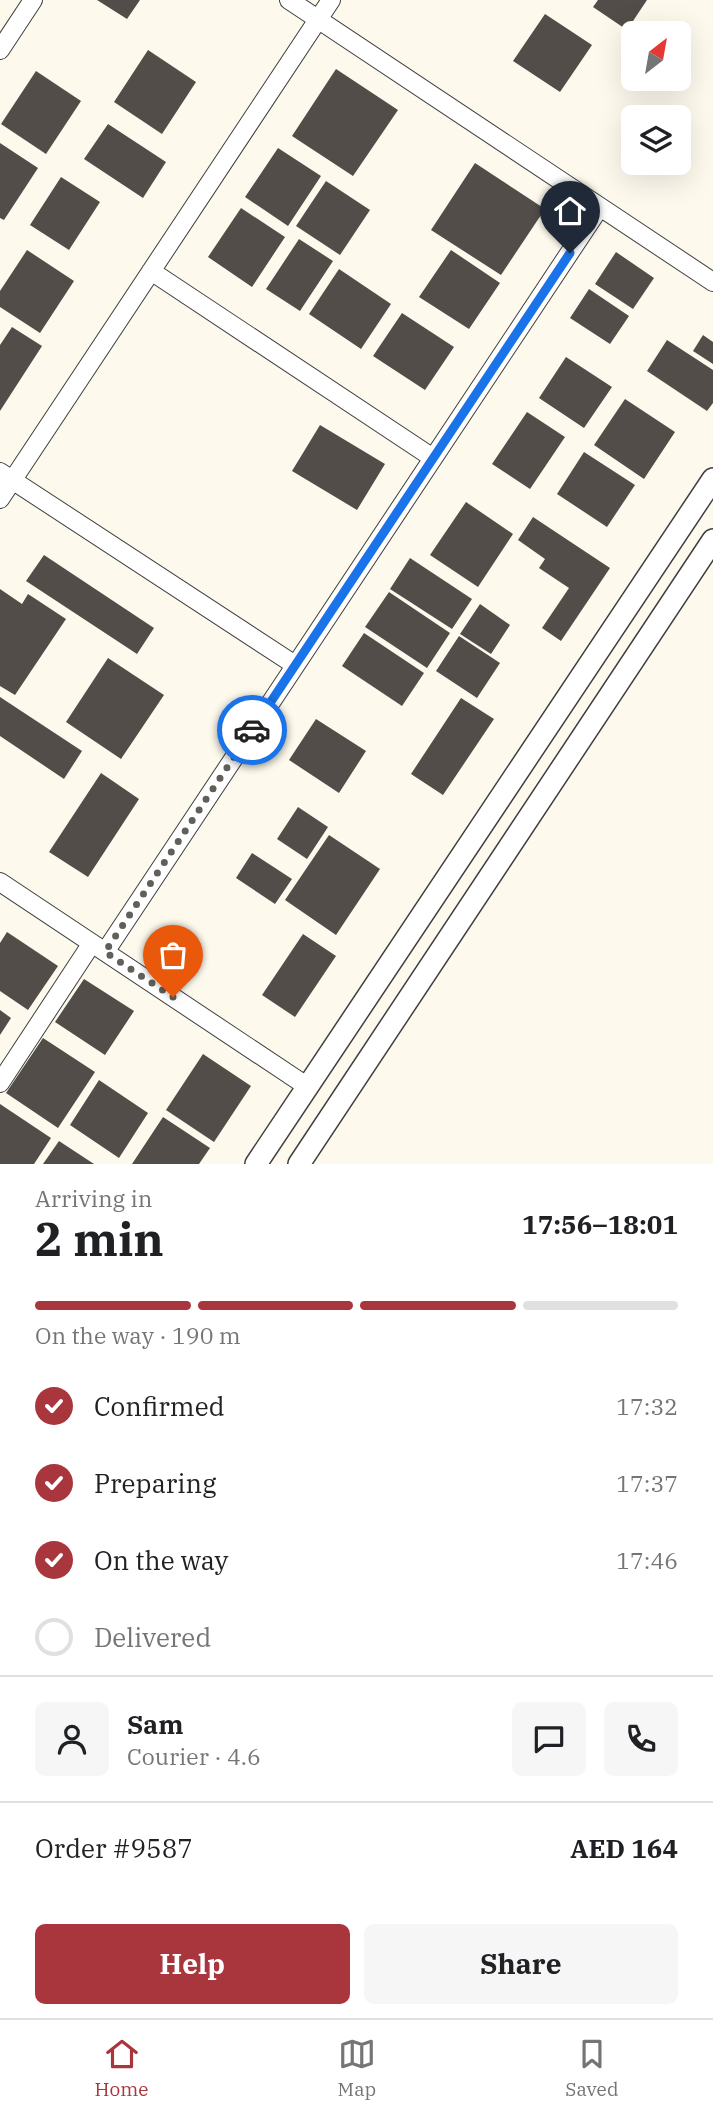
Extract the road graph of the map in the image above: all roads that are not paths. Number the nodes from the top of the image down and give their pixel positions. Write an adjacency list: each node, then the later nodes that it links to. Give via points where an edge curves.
1 (33, 0): 5 (street)
2 (289, 0): 4 (street)
3 (331, 0): 4 (street)
4 (318, 19): 6 (street); 7 (street)
5 (0, 50)
6 (600, 207): 8 (street); 9 (street)
7 (151, 271): 9 (street); 10 (street)
8 (713, 282)
9 (433, 458): 14 (street)
10 (6, 476): 12 (street); 14 (street)
11 (713, 479): 18 (street)
12 (0, 499)
13 (713, 540): 20 (street)
14 (295, 665): 16 (street)
15 (0, 882): 16 (street)
16 (98, 947): 17 (street); 18 (street)
17 (0, 1083)
18 (308, 1087): 19 (street)
19 (256, 1164)
20 (299, 1164)

